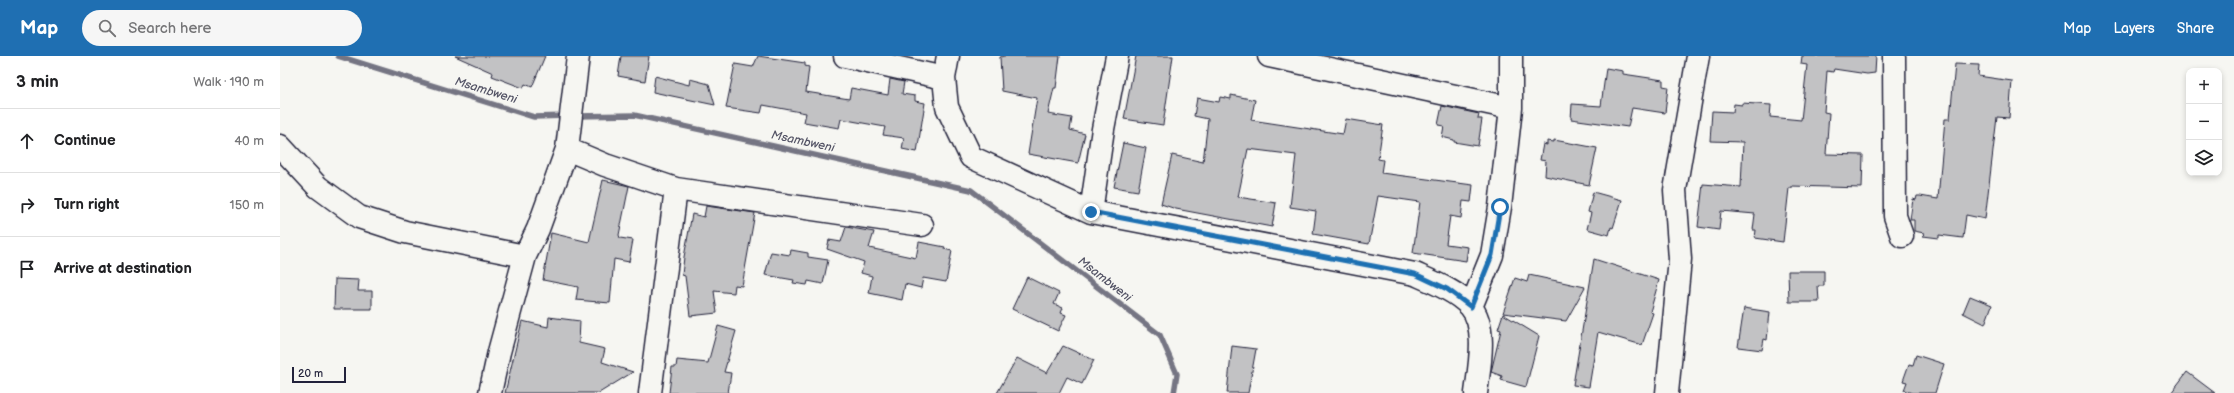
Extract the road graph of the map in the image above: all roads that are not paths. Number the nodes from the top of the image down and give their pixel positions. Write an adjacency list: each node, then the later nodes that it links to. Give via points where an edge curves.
1 (578, 56): 12 (street)
2 (845, 56): 9 (street)
3 (948, 56): 9 (street)
4 (1117, 56): 14 (street)
5 (1269, 56): 10 (street)
6 (1511, 56): 10 (street)
7 (1698, 56): 22 (street, via 1675,190 1680,259)
8 (1894, 56): 16 (street, via 1896,216)
9 (944, 78): 14 (street, via 947,107 971,157)
10 (1511, 108): 18 (street, via 1492,255)
11 (280, 146): 17 (street, via 318,187 359,217 405,232)
12 (567, 149): 13 (street); 17 (street, via 538,229)
13 (676, 189): 15 (street); 20 (street)
14 (1091, 212): 18 (street, via 1415,274 1447,289)
15 (922, 225)
16 (1902, 236)
17 (525, 256): 19 (street)
18 (1471, 307): 21 (street, via 1478,324 1482,346)
19 (490, 393)
20 (650, 393)
21 (1476, 393)
22 (1667, 393)

